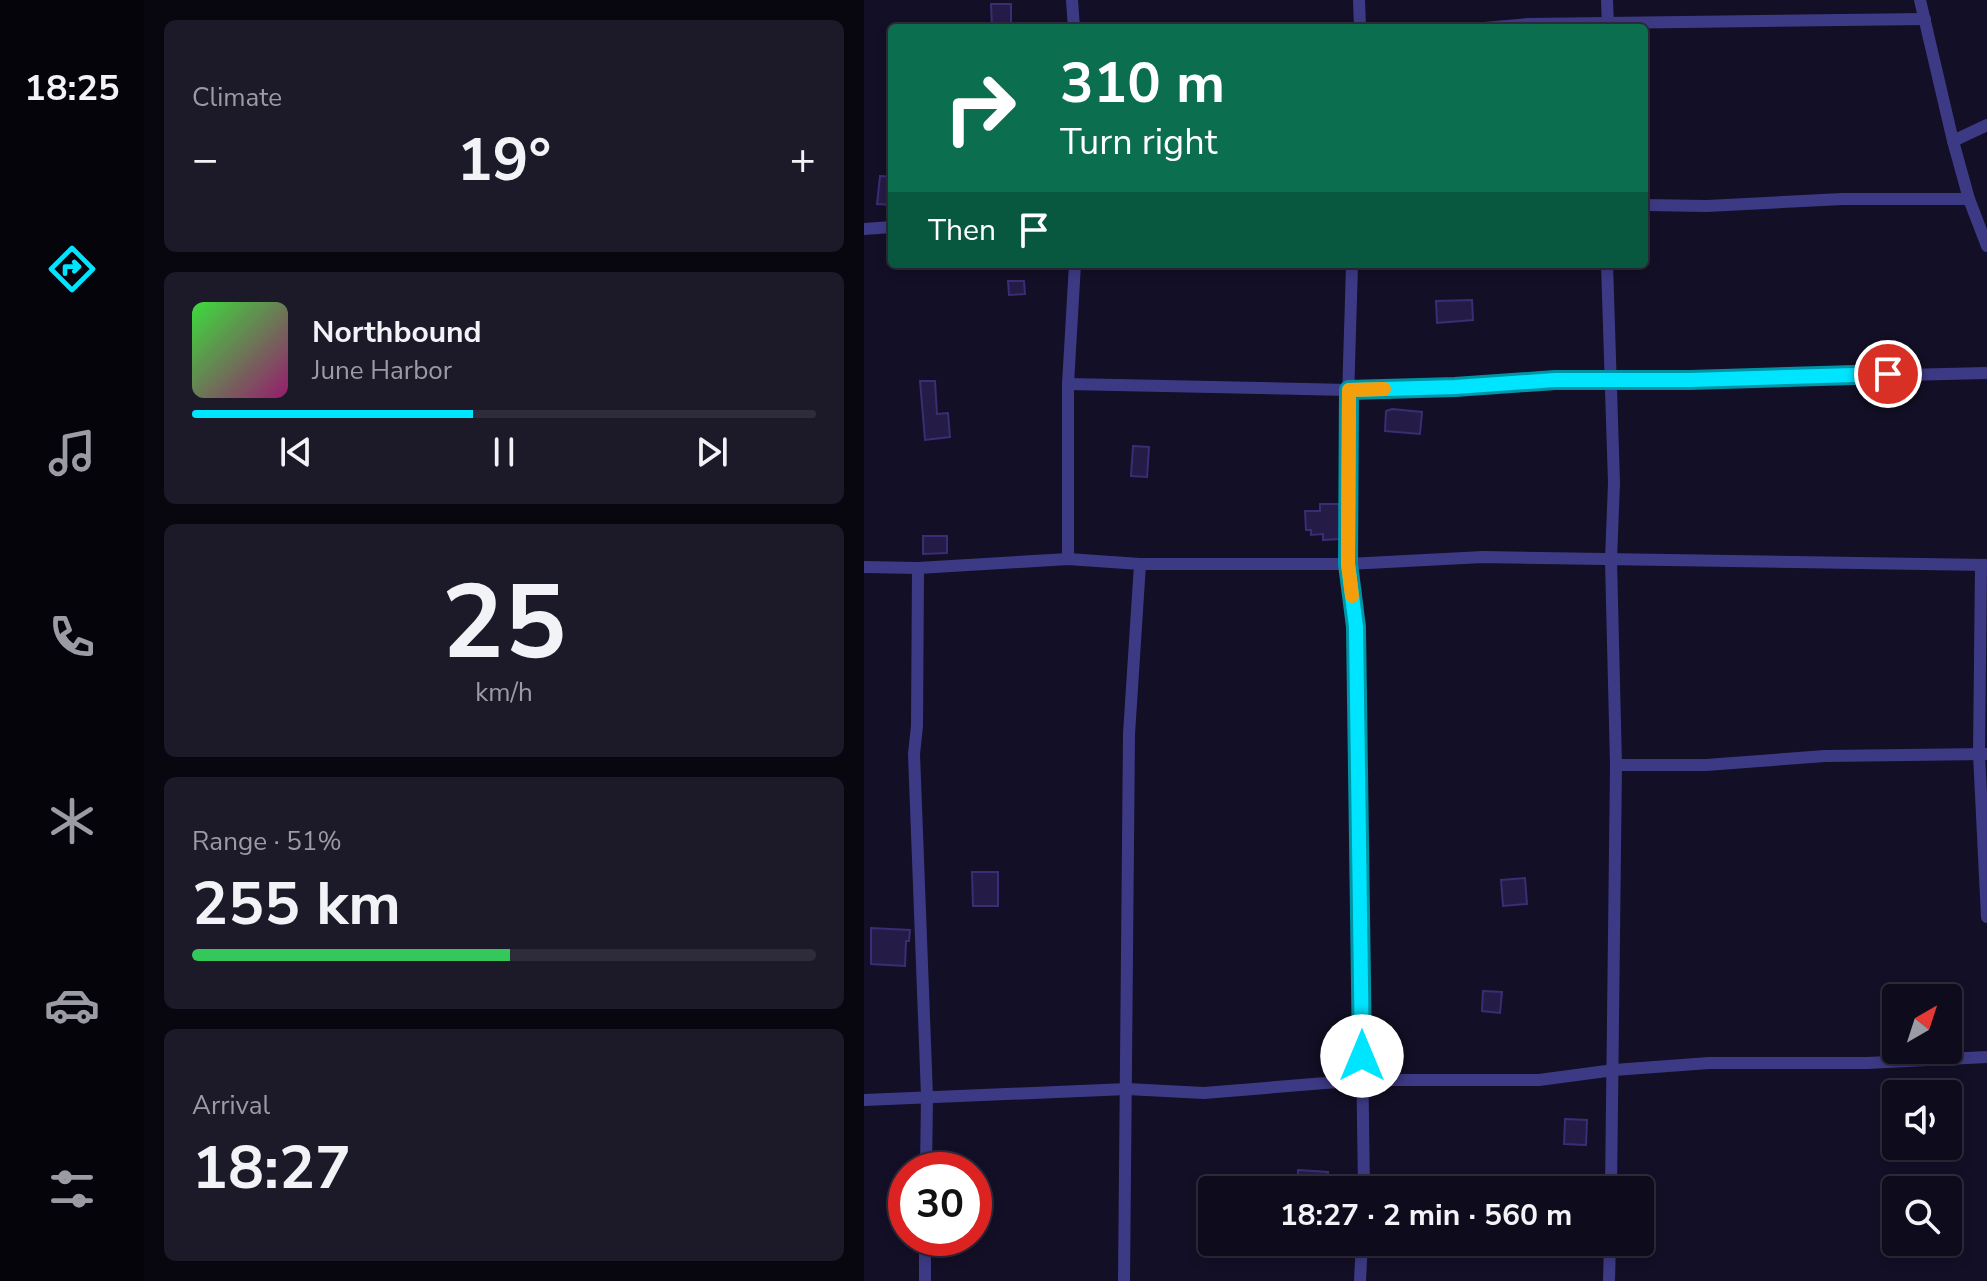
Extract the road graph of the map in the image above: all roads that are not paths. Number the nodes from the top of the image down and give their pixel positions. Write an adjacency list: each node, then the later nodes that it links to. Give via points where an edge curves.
1 (1072, 0): 5 (street)
2 (1359, 0): 6 (street)
3 (1607, 0): 7 (street)
4 (1925, 6): 8 (street); 10 (street)
5 (1074, 24)
6 (1360, 24)
7 (1608, 24)
8 (1640, 24)
9 (1987, 125): 10 (street)
10 (1953, 141): 11 (street)
11 (1969, 199): 12 (street); 15 (street)
12 (1648, 205)
13 (888, 227): 14 (street)
14 (864, 229)
15 (1987, 246)
16 (1075, 268): 21 (street)
17 (1352, 268): 22 (street)
18 (1607, 268): 20 (street)
19 (1987, 373): 20 (street)
20 (1610, 380): 22 (street); 24 (street)
21 (1068, 384): 22 (street); 23 (street)
22 (1349, 390): 26 (street)
23 (1068, 559): 25 (street); 29 (street)
24 (1611, 560): 26 (street, via 1483,557); 27 (street); 31 (street)
25 (1140, 564): 26 (street); 36 (street, via 1129,734)
26 (1348, 564): 35 (street, via 1356,627)
27 (1984, 565): 30 (street)
28 (864, 567): 29 (street)
29 (918, 568): 37 (street, via 914,754)
30 (1983, 754): 31 (street); 32 (street)
31 (1616, 765): 34 (street)
32 (1987, 917)
33 (1987, 1057): 34 (street)
34 (1614, 1070): 35 (street, via 1539,1080); 41 (street)
35 (1362, 1080): 36 (street, via 1204,1093); 40 (street)
36 (1127, 1089): 37 (street); 46 (street)
37 (927, 1096): 38 (street); 39 (street)
38 (864, 1100)
39 (926, 1152)
40 (1364, 1176)
41 (1611, 1176)
42 (925, 1256): 45 (street)
43 (1361, 1256): 47 (street)
44 (1610, 1256): 48 (street)
45 (925, 1281)
46 (1124, 1281)
47 (1360, 1281)
48 (1609, 1281)

